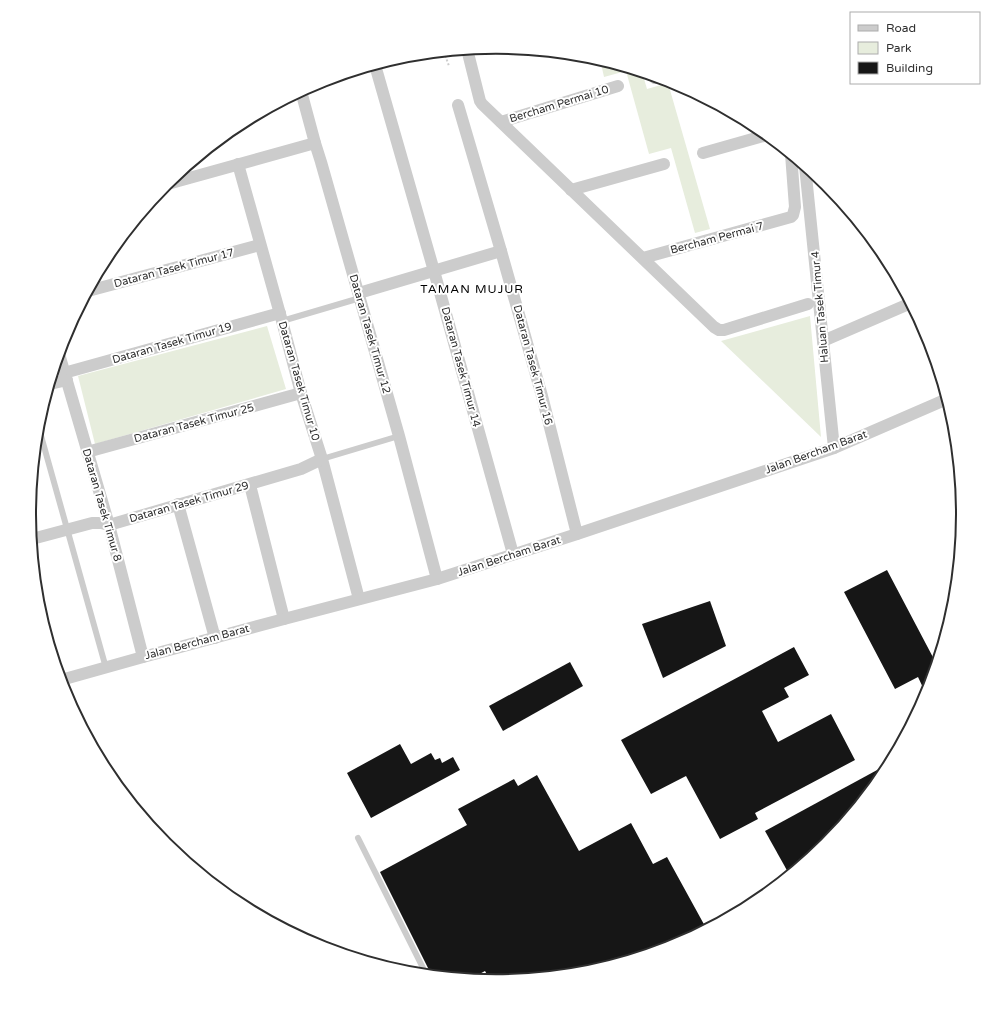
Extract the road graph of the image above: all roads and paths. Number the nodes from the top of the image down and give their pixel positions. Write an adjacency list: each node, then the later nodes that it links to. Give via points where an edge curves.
1 (468, 54): 8 (street, via 481,103)
2 (445, 56): 3 (path)
3 (449, 66)
4 (376, 69): 21 (street, Dataran Tasek Timur 14)
5 (618, 86): 8 (street, Bercham Permai 10)
6 (303, 97): 10 (street, Dataran Tasek Timur 12)
7 (458, 105): 19 (street, Dataran Tasek Timur 16)
8 (501, 122): 17 (street)
9 (760, 137): 11 (street)
10 (315, 142): 13 (street); 23 (street, Dataran Tasek Timur 12)
11 (703, 153)
12 (791, 161): 20 (street, Bercham Permai 7, via 795,207 790,217)
13 (238, 164): 16 (street); 18 (street, Dataran Tasek Timur 10)
14 (664, 164): 17 (street)
15 (806, 174): 27 (street, Haluan Tasek Timur 4)
16 (179, 181)
17 (571, 190): 20 (street)
18 (260, 244): 22 (street, Dataran Tasek Timur 17); 26 (street, Dataran Tasek Timur 10)
19 (501, 251): 21 (street); 42 (street, Dataran Tasek Timur 16)
20 (642, 258): 24 (street, via 719,330)
21 (434, 271): 23 (street); 44 (street, Dataran Tasek Timur 14)
22 (95, 289)
23 (359, 296): 26 (lane); 33 (street, Dataran Tasek Timur 12)
24 (808, 304)
25 (906, 305): 27 (street)
26 (281, 317): 29 (street, Dataran Tasek Timur 19); 31 (street, Dataran Tasek Timur 10)
27 (823, 341): 35 (street, Haluan Tasek Timur 4)
28 (61, 362): 29 (street, Dataran Tasek Timur 8)
29 (66, 377): 30 (street, Dataran Tasek Timur 19); 36 (street, Dataran Tasek Timur 8)
30 (56, 382)
31 (301, 393): 36 (street, Dataran Tasek Timur 25); 37 (street, Dataran Tasek Timur 10)
32 (942, 401): 35 (street, Jalan Bercham Barat)
33 (399, 436): 37 (lane); 45 (street, Dataran Tasek Timur 12)
34 (42, 440): 41 (lane)
35 (834, 448): 42 (street, Jalan Bercham Barat)
36 (87, 452): 40 (street, Dataran Tasek Timur 8)
37 (322, 459): 38 (street, Dataran Tasek Timur 29, via 301,469); 46 (street, Dataran Tasek Timur 10)
38 (250, 485): 39 (street, Dataran Tasek Timur 29); 47 (street)
39 (178, 504): 40 (street, Dataran Tasek Timur 29); 48 (street)
40 (110, 525): 41 (street, Dataran Tasek Timur 29, via 96,523); 49 (street, Dataran Tasek Timur 8)
41 (68, 530): 43 (street, Dataran Tasek Timur 29); 50 (lane)
42 (577, 534): 44 (street, Jalan Bercham Barat)
43 (37, 538)
44 (513, 554): 45 (street, Jalan Bercham Barat)
45 (437, 579): 46 (street, Jalan Bercham Barat)
46 (359, 599): 47 (street, Jalan Bercham Barat)
47 (284, 618): 48 (street, Jalan Bercham Barat)
48 (215, 638): 49 (street, Jalan Bercham Barat)
49 (143, 657): 50 (street, Jalan Bercham Barat)
50 (106, 668): 51 (street, Jalan Bercham Barat)
51 (67, 678)
52 (358, 838): 53 (lane)
53 (423, 968)

